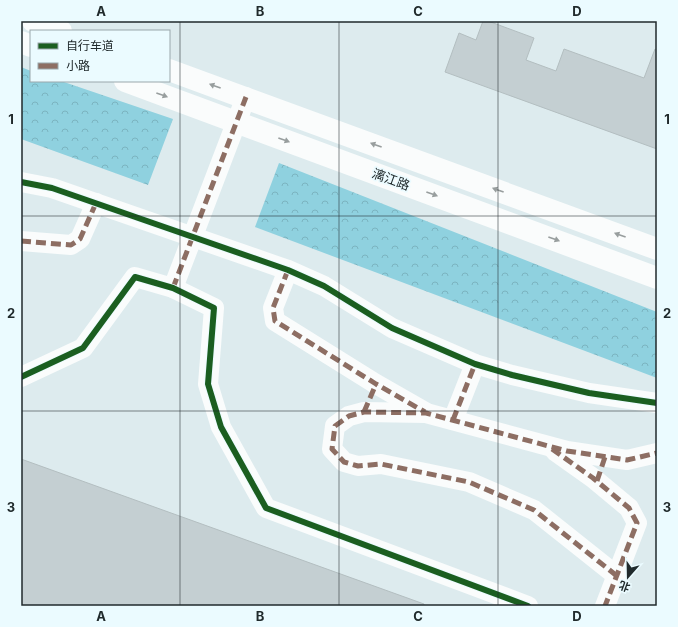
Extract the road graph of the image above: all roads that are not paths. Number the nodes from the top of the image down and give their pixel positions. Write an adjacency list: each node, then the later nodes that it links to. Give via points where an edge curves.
1 (33, 21): 2 (street)
2 (58, 30)
3 (170, 70): 5 (street, 漓江路, one-way to 3)
4 (128, 82): 6 (street, 漓江路, one-way to 6)
5 (246, 97): 6 (street); 11 (street, 漓江路, one-way to 5)
6 (236, 122): 9 (street); 13 (street, 漓江路, one-way to 13)
7 (21, 182): 8 (street, via 52,188)
8 (96, 202): 9 (street); 10 (street, via 80,239 71,245)
9 (192, 237): 12 (street); 14 (street)
10 (21, 241)
11 (657, 248)
12 (288, 270): 15 (street, via 324,286 392,328); 17 (street, via 273,308 275,321)
13 (657, 278)
14 (173, 288): 16 (street, via 136,277 82,348); 27 (street, via 214,308 208,384 221,427 266,508)
15 (475, 364): 18 (street, via 589,394); 21 (street)
16 (21, 377)
17 (376, 384): 19 (street); 20 (street)
18 (657, 403)
19 (364, 412): 20 (street); 26 (street, via 349,416 335,426 332,449 344,462 358,466 381,464 469,482 534,510)
20 (426, 413): 21 (street)
21 (453, 420): 22 (street)
22 (547, 445): 24 (street); 25 (street)
23 (657, 453): 24 (street, via 627,460)
24 (605, 457): 25 (street)
25 (596, 481): 26 (street, via 629,508 637,523)
26 (617, 576): 28 (street)
27 (528, 606)
28 (605, 606)

